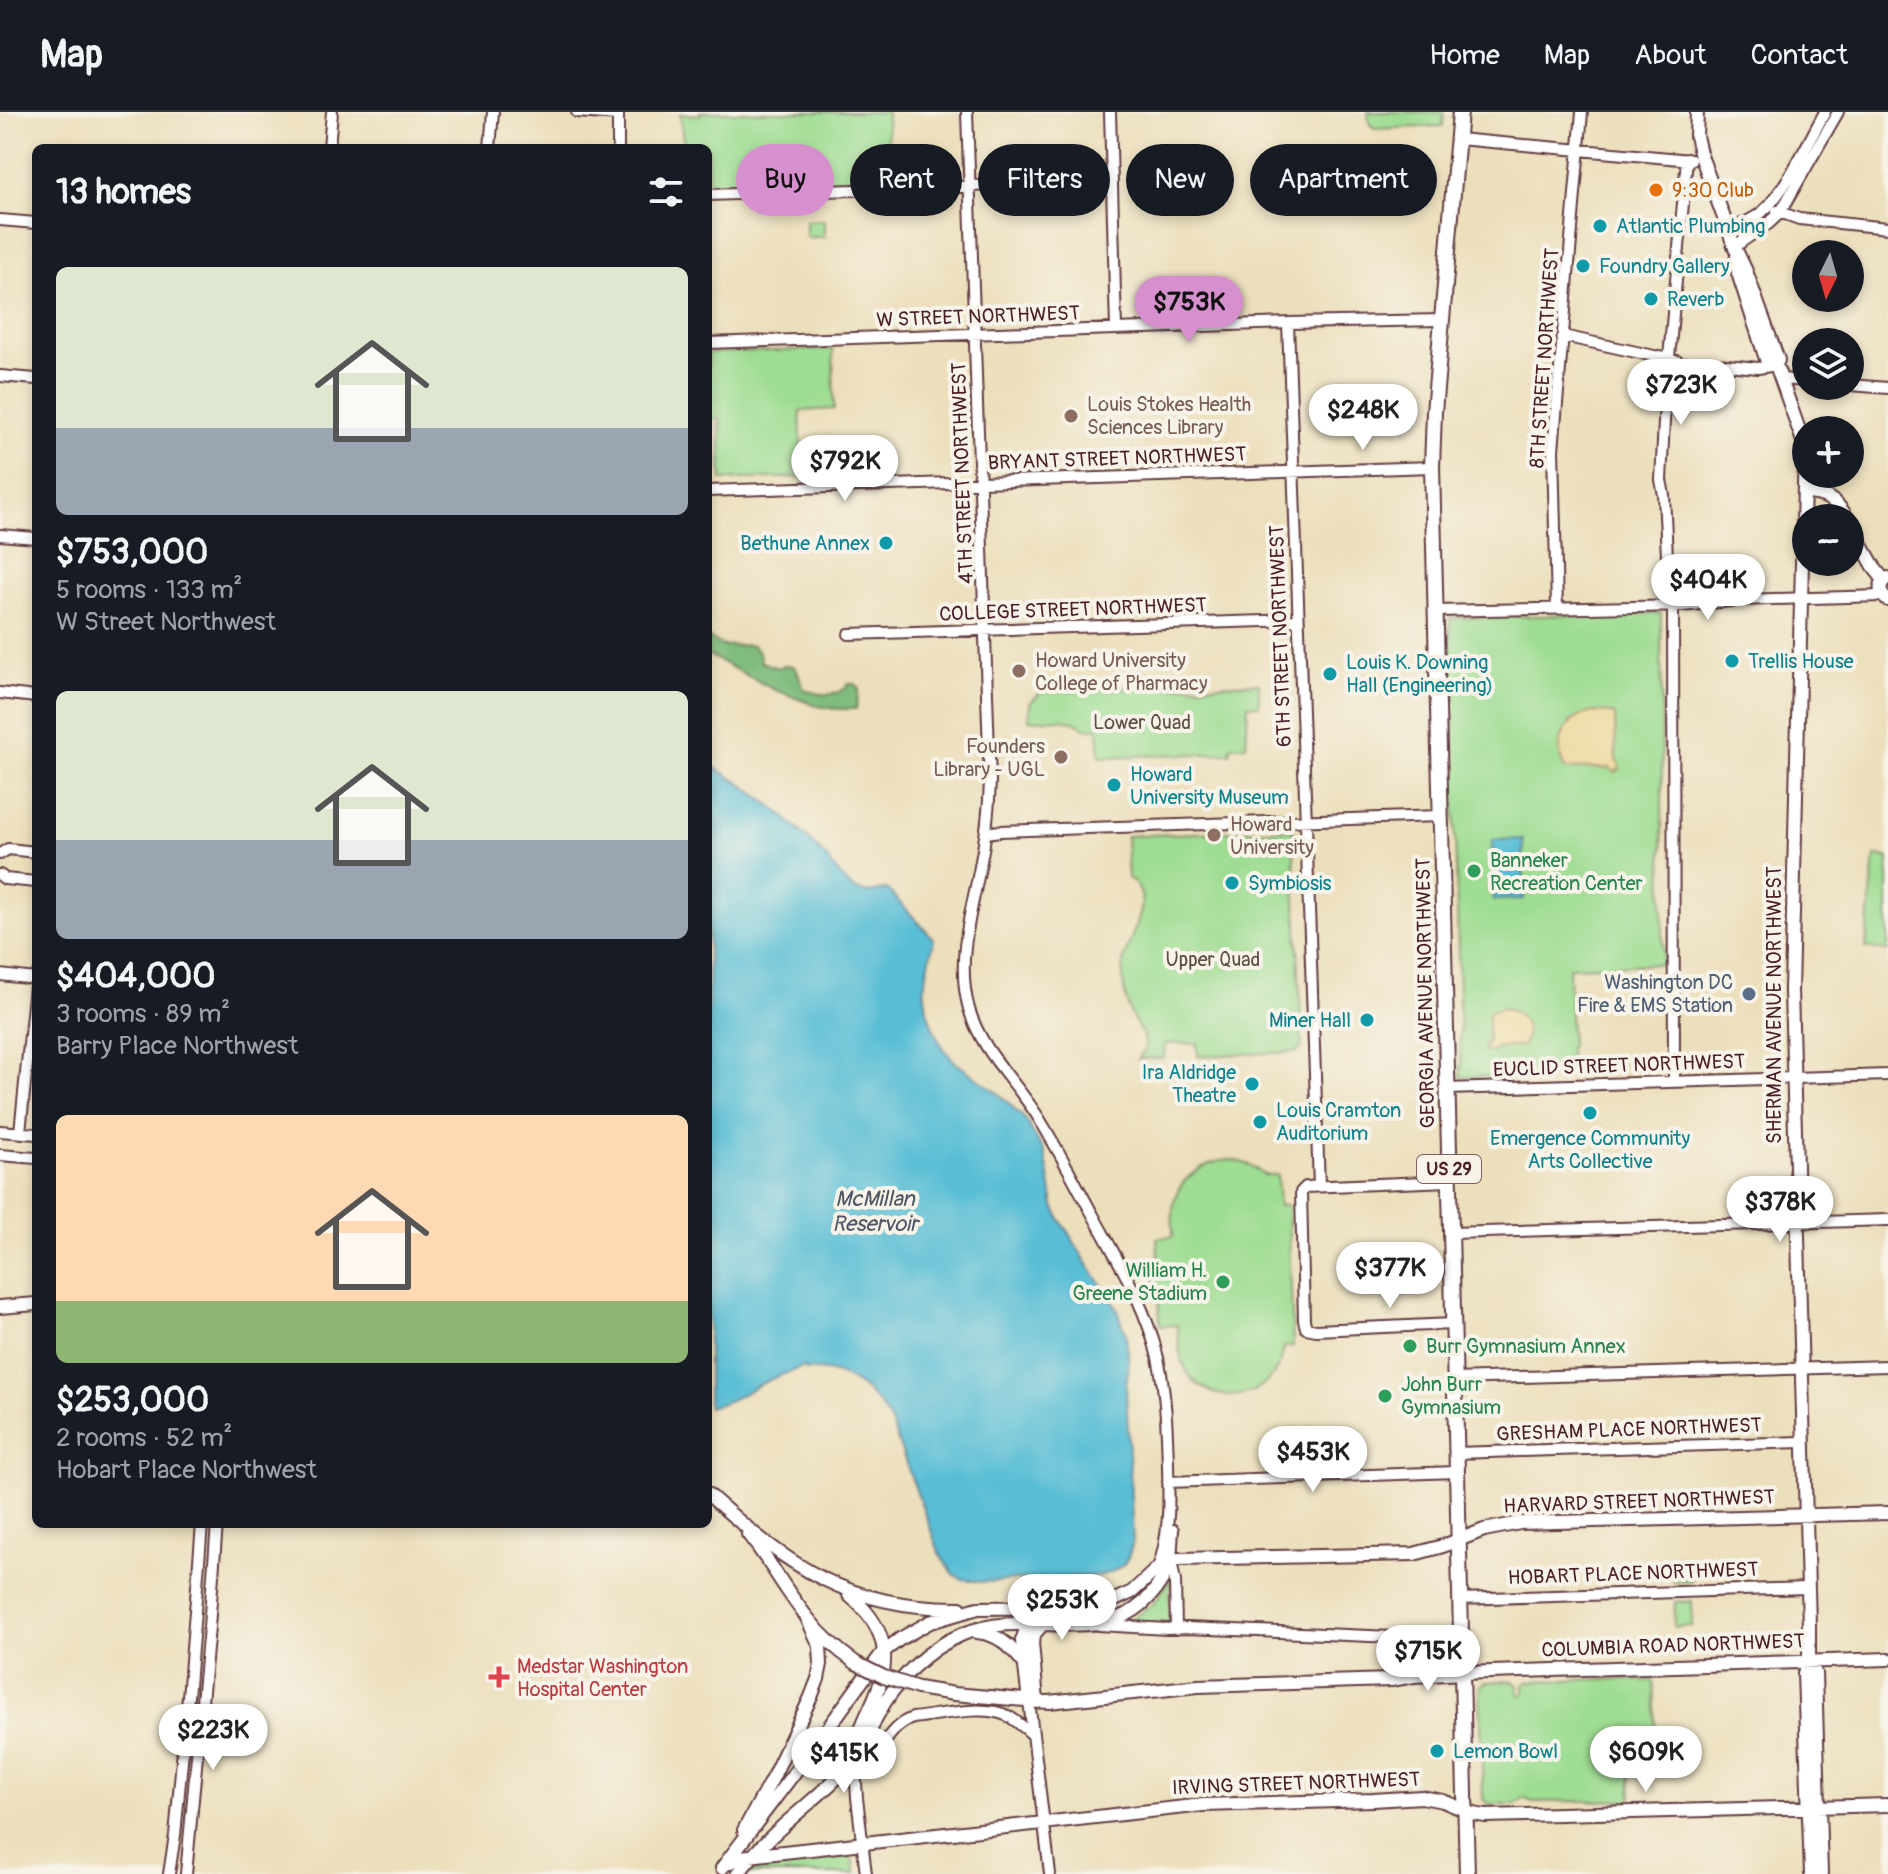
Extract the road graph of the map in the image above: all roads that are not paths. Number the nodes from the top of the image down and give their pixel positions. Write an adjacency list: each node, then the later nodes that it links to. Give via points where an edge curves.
1 (332, 112): 13 (street)
2 (493, 112): 14 (street)
3 (577, 112): 11 (street)
4 (967, 112): 20 (street, 4TH STREET NORTHWEST)
5 (1110, 112): 19 (street)
6 (1460, 112): 12 (highway, GEORGIA AVENUE NORTHWEST / US 29)
7 (1582, 112): 16 (street, 8TH STREET NORTHWEST)
8 (1697, 112): 18 (main road, SHERMAN AVENUE NORTHWEST)
9 (1825, 112): 22 (street)
10 (1838, 112): 23 (street)
11 (618, 114): 15 (street)
12 (1458, 139): 16 (street); 29 (highway, GEORGIA AVENUE NORTHWEST / US 29)
13 (329, 144)
14 (490, 144)
15 (618, 144)
16 (1579, 150): 17 (street); 33 (street, 8TH STREET NORTHWEST)
17 (1687, 159): 18 (street); 35 (street)
18 (1703, 161): 27 (main road, SHERMAN AVENUE NORTHWEST)
19 (1111, 181): 20 (street); 31 (street)
20 (970, 186): 21 (street); 32 (street, 4TH STREET NORTHWEST)
21 (712, 195)
22 (1768, 206): 23 (street); 27 (street)
23 (1780, 213): 26 (street); 28 (street)
24 (0, 220): 25 (street)
25 (32, 223)
26 (1888, 228)
27 (1728, 230): 28 (main road, SHERMAN AVENUE NORTHWEST)
28 (1735, 248): 37 (main road, SHERMAN AVENUE NORTHWEST, via 1766,359)
29 (1442, 320): 30 (street, W STREET NORTHWEST); 44 (highway, GEORGIA AVENUE NORTHWEST / US 29)
30 (1288, 323): 31 (street, W STREET NORTHWEST); 45 (street, 6TH STREET NORTHWEST)
31 (1116, 329): 32 (street, W STREET NORTHWEST)
32 (975, 333): 34 (street, W STREET NORTHWEST); 46 (street, 4TH STREET NORTHWEST)
33 (1563, 336): 35 (street); 57 (street, 8TH STREET NORTHWEST, via 1552,458)
34 (712, 343)
35 (1673, 361): 56 (street, via 1661,480)
36 (1706, 363): 37 (street)
37 (1776, 365): 40 (main road, SHERMAN AVENUE NORTHWEST)
38 (0, 376): 39 (street)
39 (32, 379)
40 (1781, 379): 41 (street); 48 (main road, SHERMAN AVENUE NORTHWEST, via 1804,442)
41 (1792, 380)
42 (1864, 386): 43 (street)
43 (1888, 388)
44 (1432, 467): 45 (street, BRYANT STREET NORTHWEST); 58 (highway, GEORGIA AVENUE NORTHWEST / US 29)
45 (1293, 470): 46 (street, BRYANT STREET NORTHWEST); 59 (street, 6TH STREET NORTHWEST)
46 (980, 481): 47 (street, BRYANT STREET NORTHWEST); 60 (street, 4TH STREET NORTHWEST)
47 (712, 491)
48 (1804, 493): 49 (main road, via 1821,494); 55 (main road, SHERMAN AVENUE NORTHWEST)
49 (1837, 504)
50 (0, 535): 51 (street)
51 (32, 538)
52 (1864, 545): 53 (main road)
53 (1886, 579): 54 (main road, via 1880,590)
54 (1885, 598): 55 (street)
55 (1801, 599): 56 (street, via 1700,605); 75 (main road, SHERMAN AVENUE NORTHWEST)
56 (1671, 601): 57 (street); 76 (street)
57 (1557, 608): 58 (street)
58 (1435, 611): 64 (highway, GEORGIA AVENUE NORTHWEST / US 29)
59 (1298, 620): 60 (street, COLLEGE STREET NORTHWEST); 65 (street, 6TH STREET NORTHWEST)
60 (985, 630): 61 (street, COLLEGE STREET NORTHWEST); 66 (street, 4TH STREET NORTHWEST, via 990,773)
61 (849, 634)
62 (0, 693): 63 (street)
63 (32, 697)
64 (1440, 816): 65 (street); 77 (highway, GEORGIA AVENUE NORTHWEST / US 29)
65 (1305, 820): 66 (street); 84 (street, 6TH STREET NORTHWEST)
66 (986, 833): 97 (street, 4TH STREET NORTHWEST, via 963,955 968,1005 986,1047 1040,1120 1139,1301 1162,1381)
67 (3, 851): 68 (street)
68 (32, 852)
69 (2, 878): 70 (street)
70 (32, 882)
71 (0, 975): 72 (street)
72 (32, 978)
73 (32, 1016): 79 (street)
74 (1888, 1075): 75 (street, EUCLID STREET NORTHWEST)
75 (1793, 1078): 76 (street, EUCLID STREET NORTHWEST); 86 (main road, SHERMAN AVENUE NORTHWEST)
76 (1674, 1081): 77 (street, EUCLID STREET NORTHWEST)
77 (1447, 1089): 83 (highway, GEORGIA AVENUE NORTHWEST / US 29)
78 (0, 1131): 79 (street)
79 (20, 1132): 80 (street)
80 (32, 1134)
81 (0, 1155): 82 (street)
82 (32, 1158)
83 (1449, 1181): 84 (street); 87 (highway, GEORGIA AVENUE NORTHWEST / US 29)
84 (1319, 1186): 90 (street, via 1301,1192 1305,1326 1310,1330)
85 (1888, 1220): 86 (street)
86 (1797, 1223): 87 (street); 92 (main road, SHERMAN AVENUE NORTHWEST)
87 (1451, 1233): 90 (highway, GEORGIA AVENUE NORTHWEST / US 29)
88 (32, 1304): 89 (main road)
89 (0, 1307)
90 (1453, 1324): 93 (highway, GEORGIA AVENUE NORTHWEST / US 29)
91 (1888, 1366): 92 (street)
92 (1802, 1369): 93 (street); 94 (main road, SHERMAN AVENUE NORTHWEST)
93 (1454, 1379): 95 (highway, GEORGIA AVENUE NORTHWEST / US 29)
94 (1802, 1442): 95 (street, GRESHAM PLACE NORTHWEST); 101 (main road, SHERMAN AVENUE NORTHWEST)
95 (1456, 1453): 96 (highway, GEORGIA AVENUE NORTHWEST / US 29)
96 (1457, 1472): 97 (street); 105 (highway, GEORGIA AVENUE NORTHWEST / US 29)
97 (1168, 1482): 99 (street, 4TH STREET NORTHWEST)
98 (712, 1498): 102 (main road)
99 (1169, 1513): 106 (street); 107 (street)
100 (1888, 1513): 101 (main road, HARVARD STREET NORTHWEST)
101 (1805, 1515): 105 (main road, HARVARD STREET NORTHWEST, via 1520,1523); 108 (main road, SHERMAN AVENUE NORTHWEST)
102 (733, 1517): 109 (main road, via 801,1568); 112 (main road)
103 (202, 1528): 135 (street)
104 (217, 1528): 136 (street)
105 (1459, 1540): 106 (main road, HARVARD STREET NORTHWEST, via 1414,1554); 110 (highway, GEORGIA AVENUE NORTHWEST / US 29)
106 (1171, 1561): 107 (main road, HARVARD STREET NORTHWEST); 114 (main road, via 1142,1606 1119,1619); 115 (street)
107 (1155, 1570): 111 (main road, via 1126,1596 1098,1606); 113 (main road, via 1145,1593 1123,1610 1044,1618)
108 (1807, 1588): 110 (street, HOBART PLACE NORTHWEST); 120 (main road, SHERMAN AVENUE NORTHWEST)
109 (842, 1589): 111 (main road, via 914,1607); 118 (main road, via 873,1619)
110 (1460, 1599): 117 (highway, GEORGIA AVENUE NORTHWEST / US 29)
111 (978, 1608): 118 (main road, via 922,1626)
112 (807, 1618): 123 (main road, COLUMBIA ROAD NORTHWEST, bridge, via 856,1663 884,1677 942,1693); 131 (main road, via 821,1652 818,1679)
113 (1036, 1624): 114 (main road); 116 (main road); 121 (main road, via 1022,1638); 123 (main road)
114 (1093, 1624): 115 (street)
115 (1176, 1629): 117 (street)
116 (970, 1631): 121 (main road, via 1000,1638); 125 (main road, via 931,1652 904,1678 881,1708)
117 (1461, 1640): 122 (highway, GEORGIA AVENUE NORTHWEST / US 29)
118 (884, 1651): 125 (main road, via 883,1674 860,1731); 131 (main road)
119 (1888, 1659): 120 (main road, COLUMBIA ROAD NORTHWEST)
120 (1809, 1661): 122 (main road, COLUMBIA ROAD NORTHWEST); 128 (main road, SHERMAN AVENUE NORTHWEST, via 1815,1673)
121 (1023, 1663): 123 (main road)
122 (1462, 1673): 123 (main road, COLUMBIA ROAD NORTHWEST, via 1212,1685); 129 (highway, GEORGIA AVENUE NORTHWEST / US 29)
123 (1033, 1701): 124 (street)
124 (1033, 1735): 126 (street, via 1010,1717 993,1712 913,1718 896,1727); 130 (street)
125 (856, 1758): 126 (street); 133 (main road)
126 (855, 1773): 132 (street)
127 (1888, 1805): 128 (main road, IRVING STREET NORTHWEST)
128 (1813, 1807): 129 (main road, IRVING STREET NORTHWEST, via 1485,1816); 141 (main road, SHERMAN AVENUE NORTHWEST); 142 (main road, SHERMAN AVENUE NORTHWEST)
129 (1466, 1809): 130 (main road, IRVING STREET NORTHWEST, via 1422,1797 1191,1805); 140 (highway, GEORGIA AVENUE NORTHWEST / US 29)
130 (1044, 1822): 132 (main road, IRVING STREET NORTHWEST); 139 (street)
131 (741, 1842): 134 (main road)
132 (863, 1843): 133 (main road, IRVING STREET NORTHWEST); 138 (street)
133 (752, 1855): 134 (main road, IRVING STREET NORTHWEST); 137 (main road)
134 (720, 1871)
135 (169, 1874)
136 (186, 1874)
137 (738, 1874)
138 (866, 1874)
139 (1050, 1874)
140 (1467, 1874)
141 (1811, 1874)
142 (1821, 1874)

